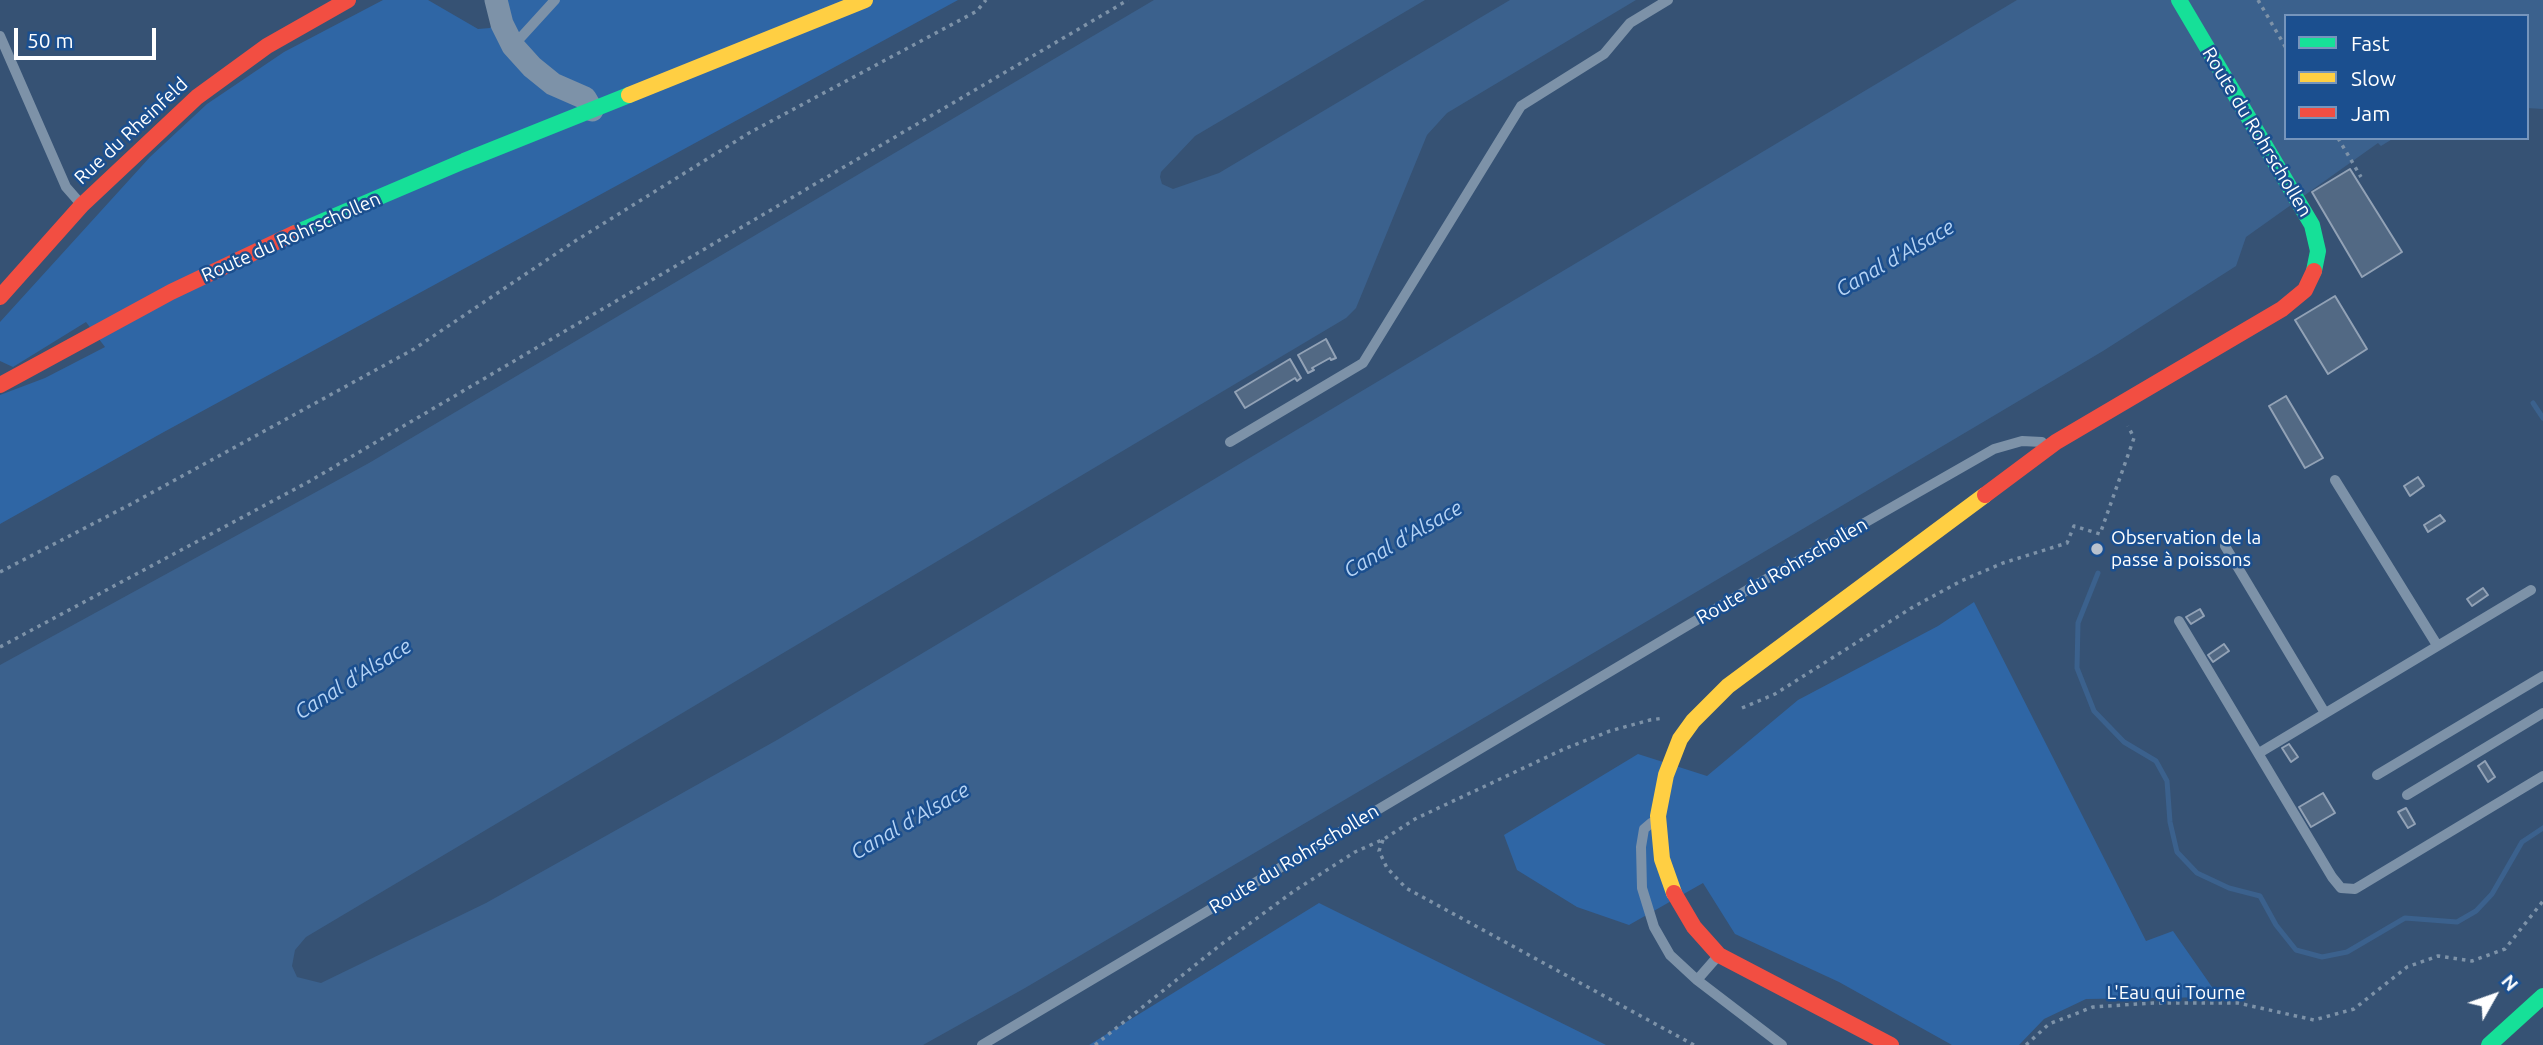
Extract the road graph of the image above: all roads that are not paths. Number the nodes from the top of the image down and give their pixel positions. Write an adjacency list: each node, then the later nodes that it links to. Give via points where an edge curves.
1 (348, 0): 10 (street, Rue du Rheinfeld, via 267,46 197,97)
2 (496, 0): 8 (street)
3 (555, 0): 8 (lane)
4 (865, 0): 9 (street, Route du Rohrschollen)
5 (1668, 0): 13 (lane, via 1630,23 1604,54 1521,106 1363,363)
6 (2179, 0): 14 (street, Route du Rohrschollen, via 2306,216 2318,251 2312,278 2282,309)
7 (0, 36): 10 (lane, via 66,187)
8 (513, 46): 9 (street, via 531,67 584,99)
9 (592, 110): 12 (street, Route du Rohrschollen, via 301,230 171,292)
10 (82, 205): 11 (street, Rue du Rheinfeld)
11 (0, 297)
12 (0, 385)
13 (1230, 442)
14 (2056, 442): 27 (street, via 1728,686 1680,738); 31 (lane, Route du Rohrschollen, via 2022,441 1994,449 1754,586)
15 (2335, 480): 19 (lane)
16 (2225, 546): 21 (lane)
17 (2531, 590): 19 (lane)
18 (2179, 621): 23 (lane)
19 (2437, 645): 21 (lane)
20 (2543, 676): 24 (lane)
21 (2325, 713): 23 (lane)
22 (2543, 713): 26 (lane)
23 (2259, 753): 25 (lane, via 2341,888 2355,889)
24 (2377, 775)
25 (2543, 776)
26 (2407, 795)
27 (1658, 816): 28 (street, via 1662,859 1676,899); 29 (lane, via 1644,829 1642,888 1654,927 1670,955)
28 (1719, 955): 29 (lane); 33 (street)
29 (1697, 980): 32 (lane)
30 (2543, 996): 34 (street)
31 (982, 1045)
32 (1782, 1045)
33 (1891, 1045)
34 (2489, 1045)

